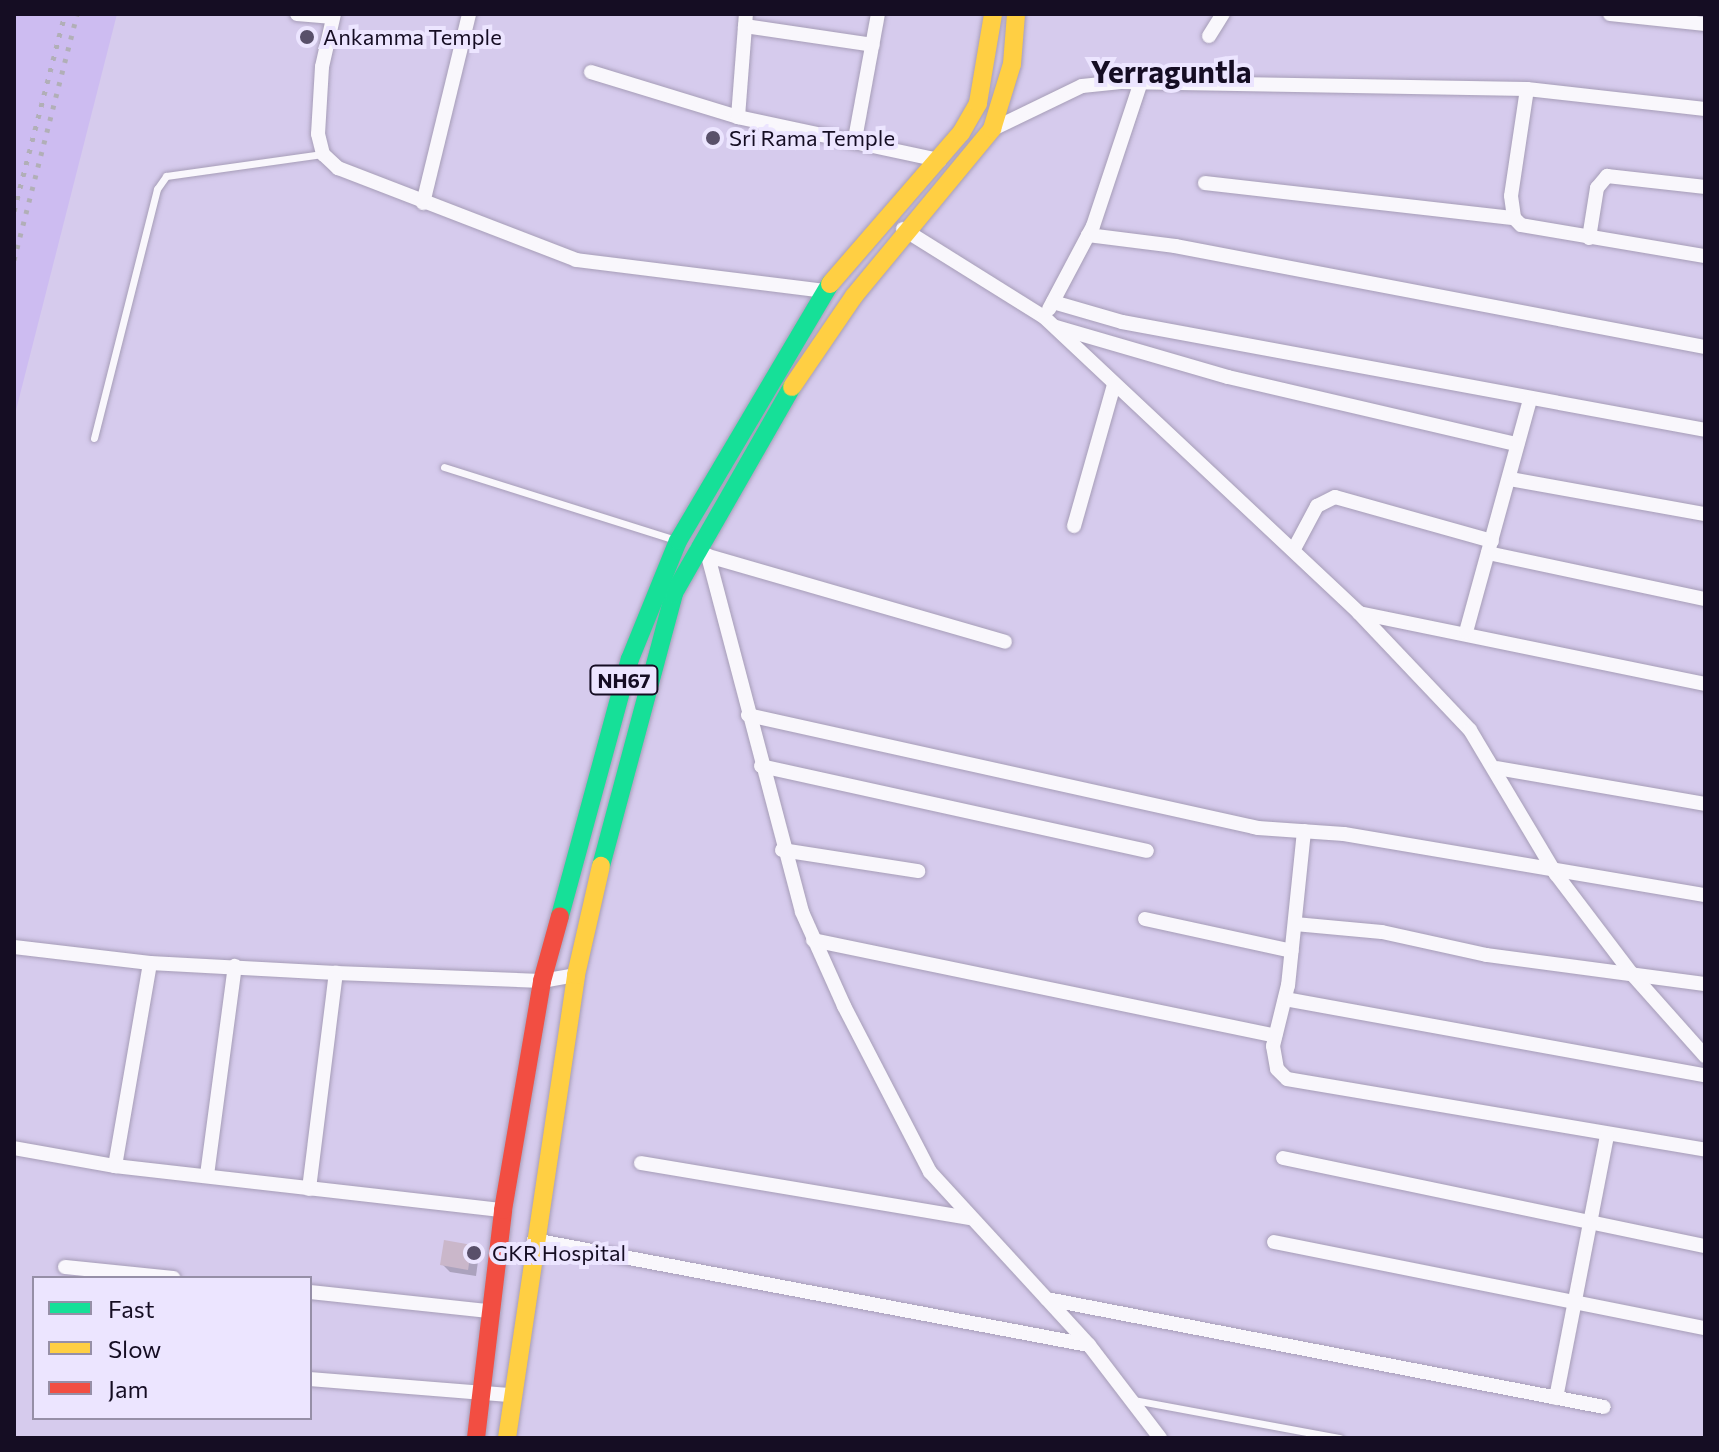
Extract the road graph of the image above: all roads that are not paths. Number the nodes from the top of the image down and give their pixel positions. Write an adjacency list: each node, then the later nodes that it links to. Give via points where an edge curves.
1 (297, 14): 8 (street)
2 (469, 14): 24 (street)
3 (878, 14): 12 (street)
4 (993, 14): 21 (highway, NH67, via 978,103)
5 (1016, 14): 18 (highway, NH67, via 1012,64)
6 (1223, 14): 11 (street)
7 (1610, 14): 10 (street)
8 (334, 15): 20 (street, via 322,67 318,134)
9 (746, 20): 12 (street); 17 (street)
10 (1705, 24)
11 (1209, 36)
12 (873, 45): 19 (street)
13 (591, 72): 17 (street)
14 (1141, 82): 15 (street); 18 (street, via 1082,86); 28 (street)
15 (1527, 89): 16 (street); 25 (street, via 1511,196)
16 (1705, 109)
17 (738, 117): 19 (street)
18 (992, 129): 27 (highway, NH67)
19 (855, 139): 21 (street)
20 (323, 154): 24 (street, via 338,168); 38 (lane, via 166,176 157,189)
21 (939, 160): 26 (highway, NH67)
22 (1205, 183): 25 (street)
23 (1705, 187): 29 (street, via 1607,176 1597,188)
24 (423, 203): 31 (street, via 593,264)
25 (1514, 218): 29 (street, via 1531,229)
26 (889, 221): 27 (street); 31 (highway, NH67)
27 (909, 233): 33 (street); 47 (highway, NH67, via 854,296 788,392)
28 (1088, 235): 32 (street); 34 (street, via 1175,246)
29 (1589, 238): 30 (street)
30 (1705, 256)
31 (824, 291): 44 (highway, NH67)
32 (1053, 302): 33 (street); 36 (street, via 1122,322)
33 (1050, 322): 35 (street); 39 (street, via 1243,381)
34 (1705, 347)
35 (1114, 385): 43 (street); 46 (street)
36 (1530, 399): 37 (street); 39 (street)
37 (1705, 430)
38 (94, 438)
39 (1517, 444): 41 (street)
40 (444, 467): 44 (lane)
41 (1510, 479): 42 (street); 45 (street)
42 (1705, 514)
43 (1074, 526)
44 (678, 541): 47 (street); 73 (highway, NH67, via 630,659)
45 (1490, 547): 46 (street, via 1335,497 1317,506); 48 (street); 50 (street)
46 (1294, 549): 49 (street)
47 (703, 553): 51 (street); 53 (street); 72 (highway, NH67, via 674,593 613,811)
48 (1705, 599)
49 (1359, 613): 50 (street); 55 (street, via 1470,730)
50 (1466, 632): 52 (street)
51 (1005, 642)
52 (1705, 684)
53 (748, 715): 54 (street); 57 (street, via 1258,828)
54 (761, 766): 58 (street); 59 (street)
55 (1497, 768): 56 (street); 61 (street)
56 (1705, 804)
57 (1304, 831): 61 (street); 64 (street)
58 (782, 850): 60 (street); 65 (street)
59 (1147, 851)
60 (918, 871)
61 (1556, 874): 62 (street); 71 (street)
62 (1705, 895)
63 (1145, 919): 67 (street)
64 (1295, 924): 67 (street); 71 (street, via 1382,932 1487,955)
65 (813, 940): 76 (street); 88 (street, via 930,1172)
66 (14, 947): 68 (street)
67 (1292, 951): 75 (street)
68 (150, 963): 69 (street); 84 (street)
69 (235, 966): 70 (street); 85 (street)
70 (336, 973): 73 (street); 86 (street)
71 (1632, 974): 74 (street); 77 (street)
72 (576, 975): 73 (street); 90 (highway, NH67)
73 (542, 981): 87 (highway, NH67)
74 (1705, 984)
75 (1285, 999): 76 (street); 78 (street)
76 (1275, 1036): 79 (street, via 1277,1069 1300,1083)
77 (1705, 1056)
78 (1705, 1075)
79 (1607, 1135): 81 (street); 89 (street)
80 (14, 1148): 84 (street)
81 (1705, 1150)
82 (1283, 1158): 89 (street)
83 (641, 1163): 88 (street)
84 (115, 1166): 85 (street)
85 (207, 1175): 86 (street)
86 (309, 1189): 87 (street)
87 (503, 1210): 98 (highway, NH67)
88 (971, 1218): 96 (street)
89 (1591, 1224): 92 (street); 97 (street)
90 (534, 1240): 100 (street); 103 (highway, NH67)
91 (1274, 1242): 97 (street)
92 (1705, 1246)
93 (65, 1267): 94 (street)
94 (153, 1276)
95 (312, 1292): 98 (street)
96 (1046, 1299): 100 (street); 104 (street)
97 (1576, 1299): 99 (street); 104 (street)
98 (489, 1311): 102 (highway, NH67)
99 (1705, 1328)
100 (1089, 1345): 105 (street)
101 (312, 1379): 102 (street)
102 (481, 1392): 103 (street); 107 (highway, NH67)
103 (511, 1395): 108 (highway, NH67)
104 (1556, 1398): 106 (street)
105 (1131, 1400): 109 (street); 110 (lane)
106 (1604, 1407)
107 (476, 1438)
108 (507, 1438)
109 (1160, 1438)
110 (1340, 1438)

